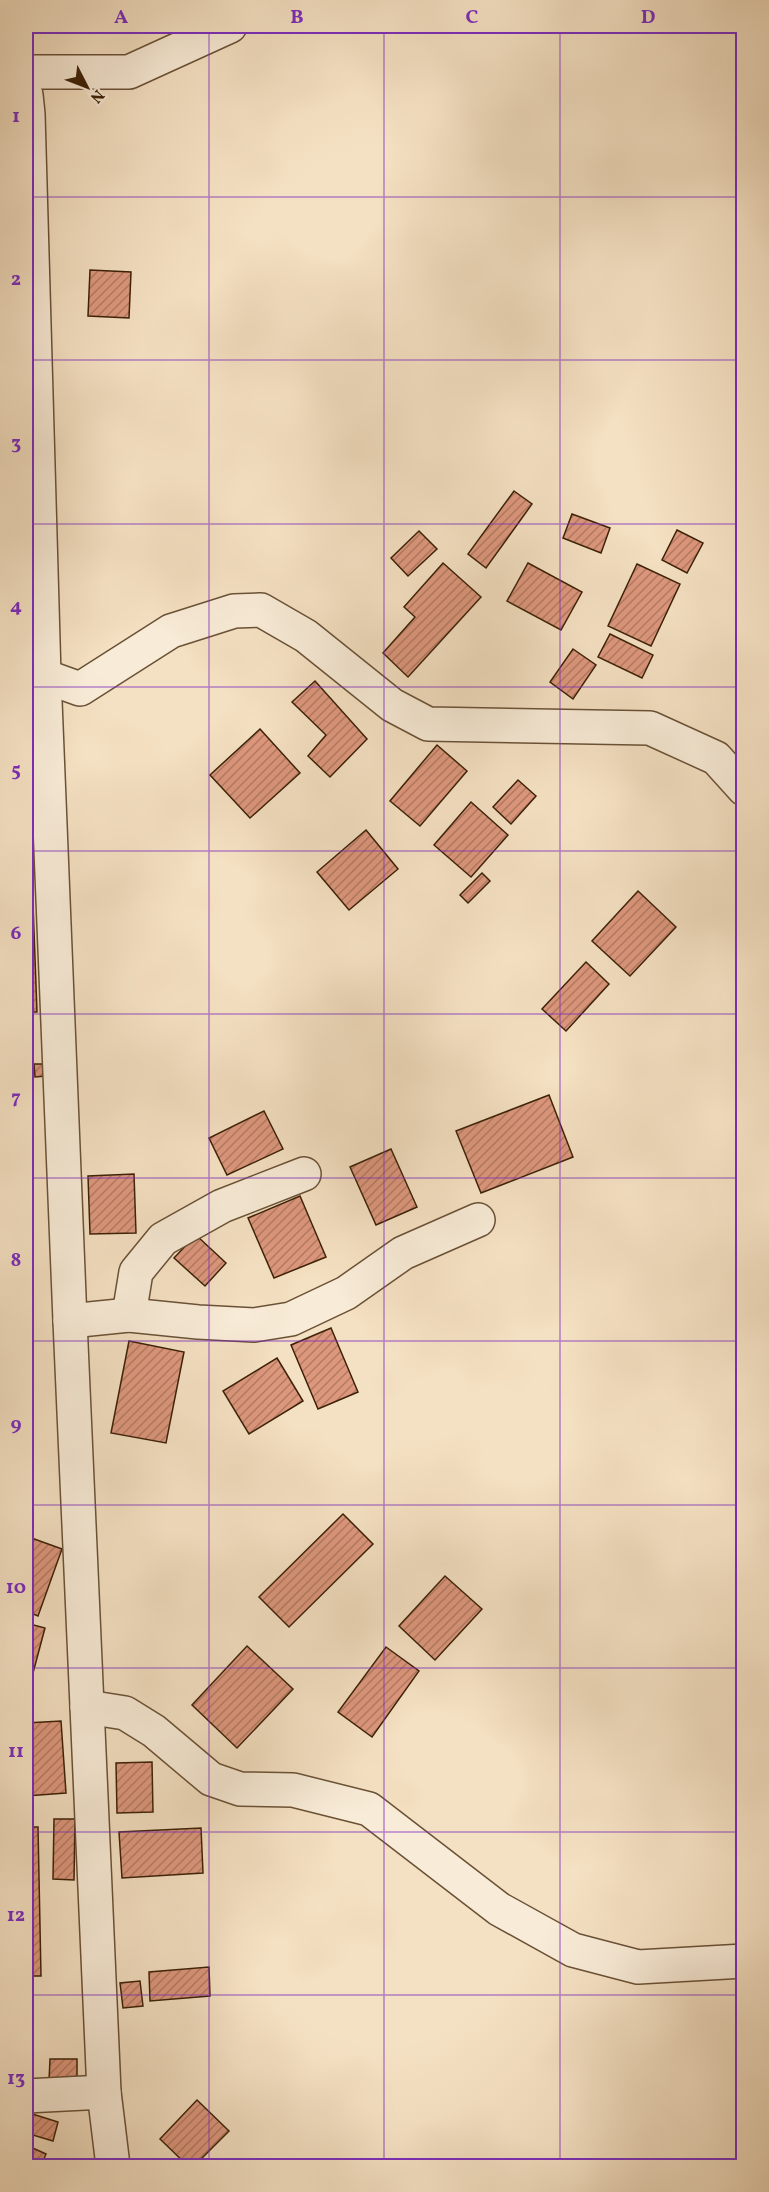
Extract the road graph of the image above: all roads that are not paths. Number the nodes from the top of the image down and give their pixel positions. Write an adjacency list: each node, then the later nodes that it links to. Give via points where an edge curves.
1 (230, 26): 2 (street, via 129,72)
2 (26, 72)
3 (26, 95): 4 (street)
4 (35, 677): 5 (street, via 80,689 171,631 234,611 261,610 306,636 392,705 428,724 650,728 716,758); 9 (street)
5 (744, 789)
6 (304, 1174): 8 (street, via 222,1206 163,1239 136,1272)
7 (478, 1220): 8 (street, via 403,1252 346,1293 291,1319 254,1325)
8 (129, 1315): 9 (street)
9 (70, 1321): 10 (street)
10 (87, 1707): 11 (street, via 125,1713 154,1731 211,1779 240,1789 293,1790 369,1809 500,1910 573,1950 638,1967); 12 (street)
11 (744, 1961)
12 (104, 2092): 13 (street); 14 (street)
13 (26, 2096)
14 (113, 2166)

